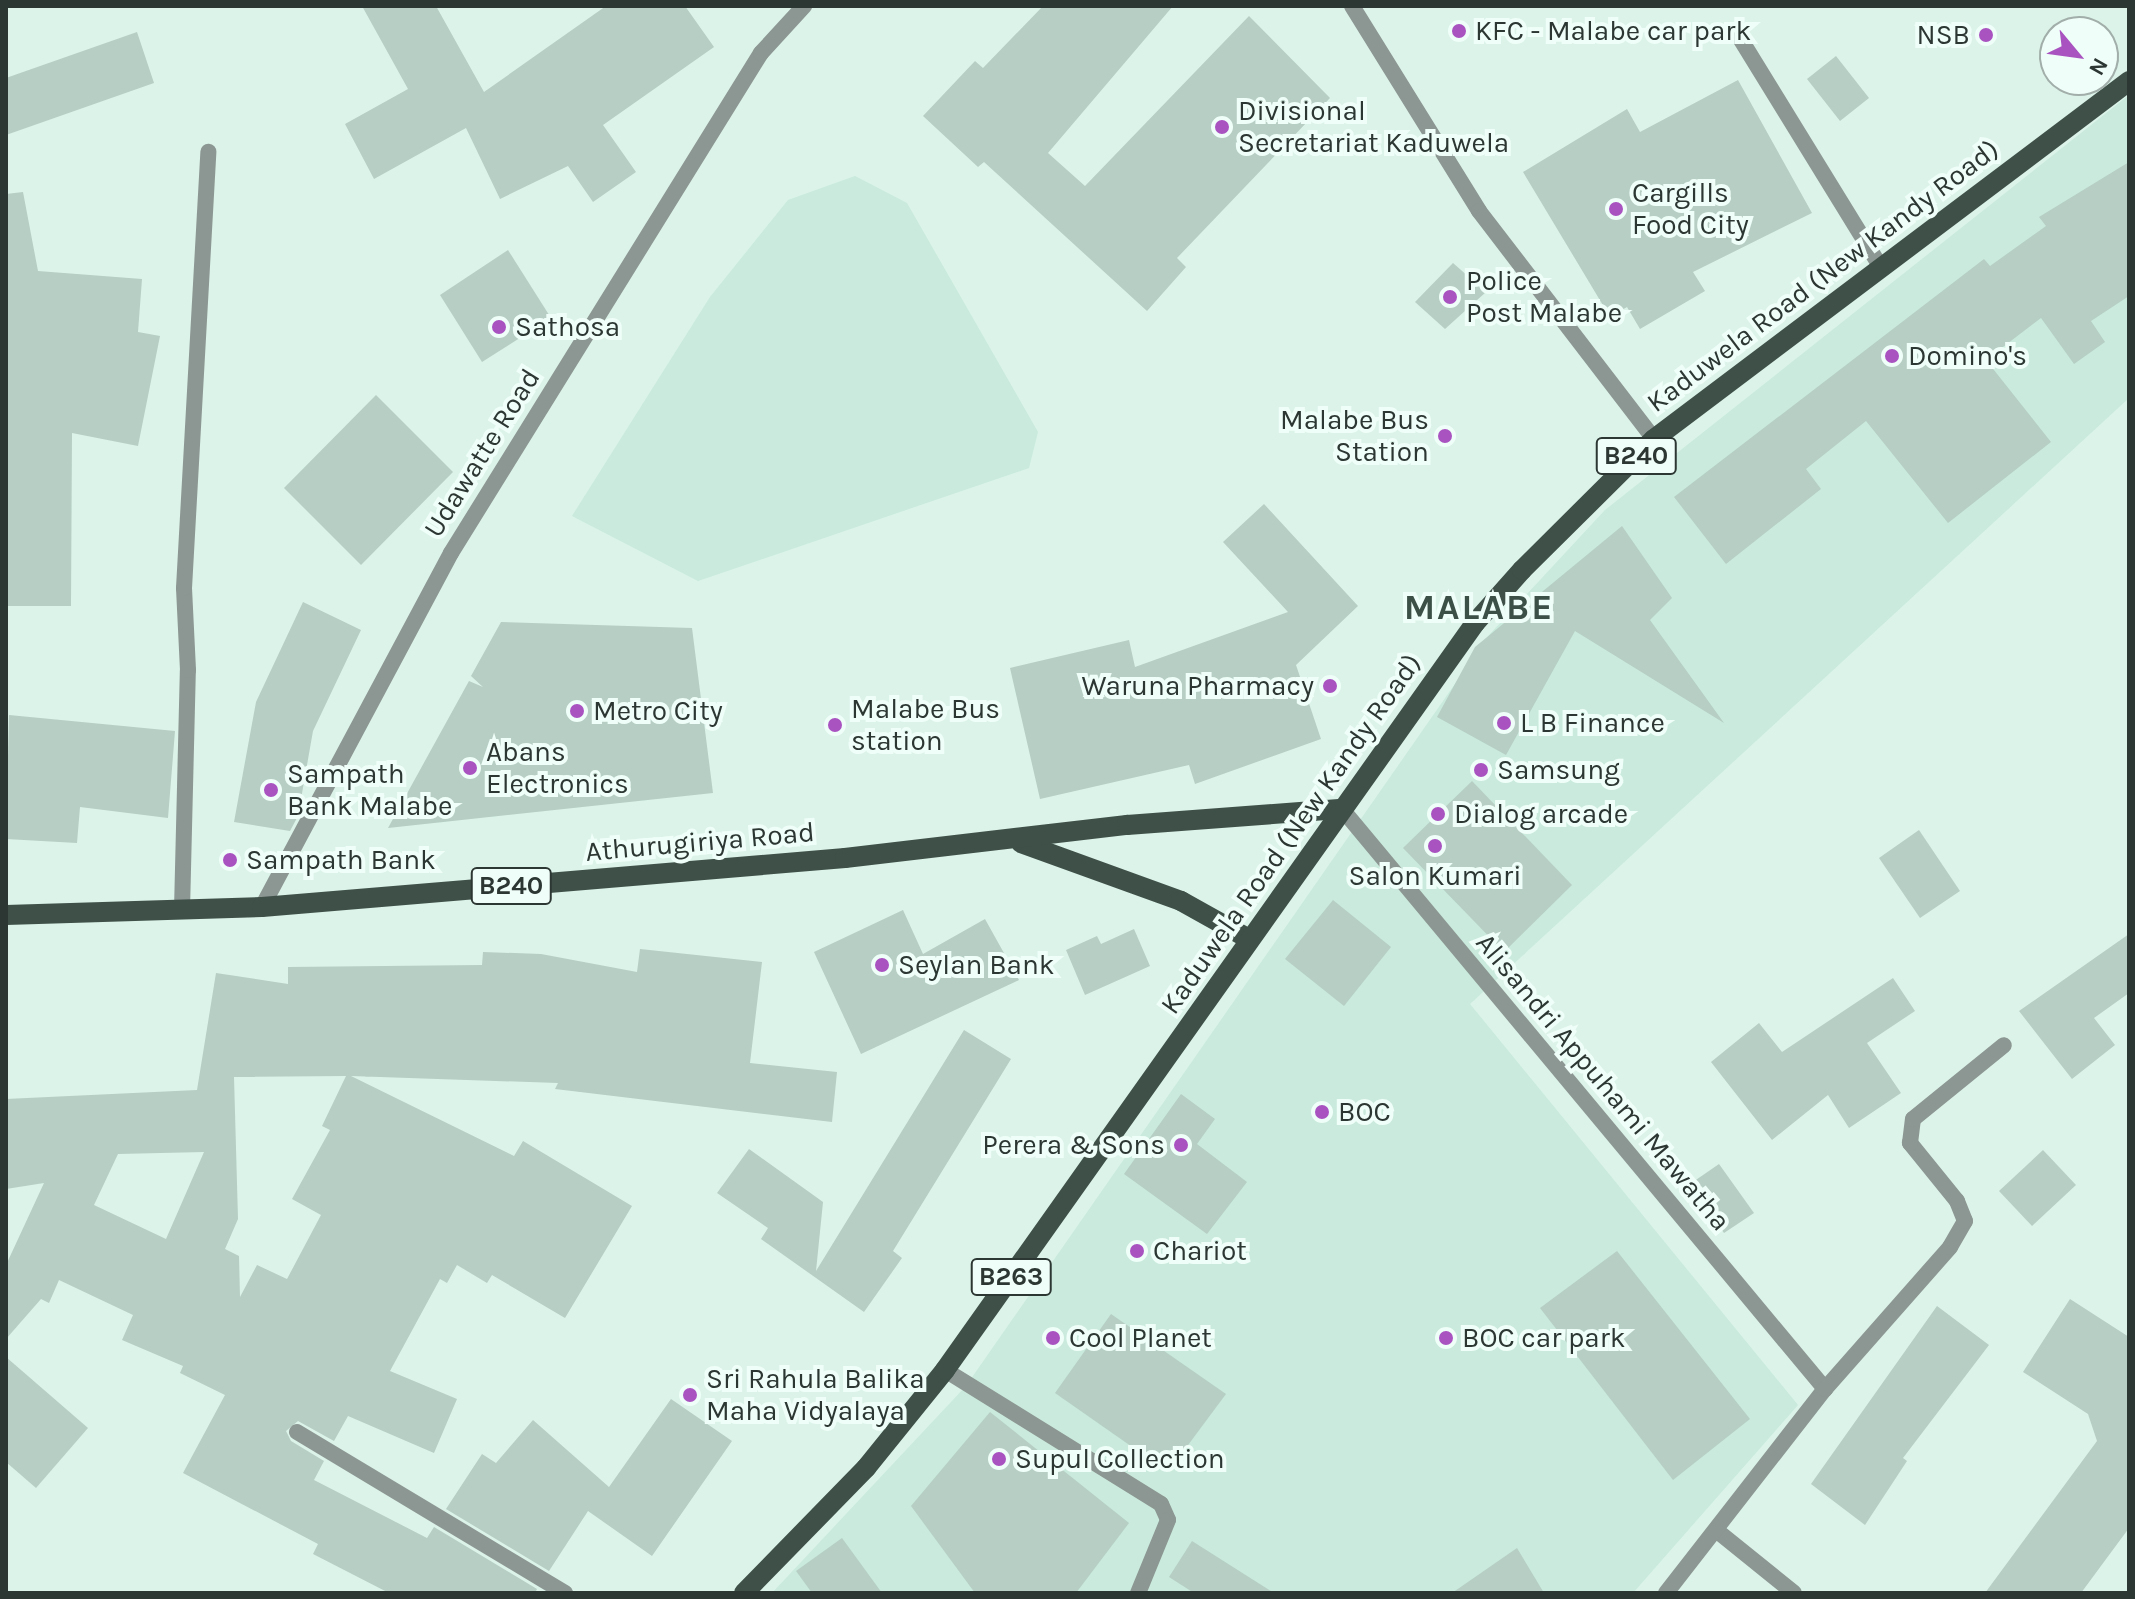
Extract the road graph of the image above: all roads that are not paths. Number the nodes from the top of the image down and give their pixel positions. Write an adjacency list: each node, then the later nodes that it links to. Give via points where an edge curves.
1 (804, 6): 10 (street, Udawatte Road, via 761,53 451,553)
2 (1352, 6): 7 (street, via 1479,211)
3 (1738, 35): 6 (street)
4 (2129, 81): 6 (main road, Kaduwela Road (New Kandy Road) / B240)
5 (208, 152): 11 (street, via 184,588 188,670)
6 (1881, 267): 7 (main road, Kaduwela Road (New Kandy Road) / B240)
7 (1654, 439): 8 (main road, Kaduwela Road (New Kandy Road) / B240, via 1591,497 1475,623)
8 (1342, 809): 9 (main road, Athurugiriya Road / B240, via 1127,825); 13 (main road, Kaduwela Road (New Kandy Road) / B240); 16 (street, Alisandri Appuhami Mawatha)
9 (1015, 841): 10 (main road, Athurugiriya Road / B240); 13 (main road, Athurugiriya Road / B240, via 1181,901)
10 (262, 907): 11 (main road, Athurugiriya Road / B240)
11 (182, 910): 12 (main road, Athurugiriya Road / B240)
12 (6, 915)
13 (1249, 939): 15 (main road, Kaduwela Road (New Kandy Road) / B263)
14 (2004, 1045): 16 (street, via 1913,1119 1910,1143 1957,1201 1965,1221 1950,1247)
15 (945, 1370): 20 (main road, Kaduwela Road (New Kandy Road) / B263, via 866,1468); 21 (street, via 1161,1504 1168,1520)
16 (1825, 1389): 18 (street)
17 (297, 1432): 19 (street)
18 (1716, 1530): 22 (street); 23 (street)
19 (565, 1593)
20 (744, 1593)
21 (1138, 1593)
22 (1666, 1593)
23 (1794, 1593)

